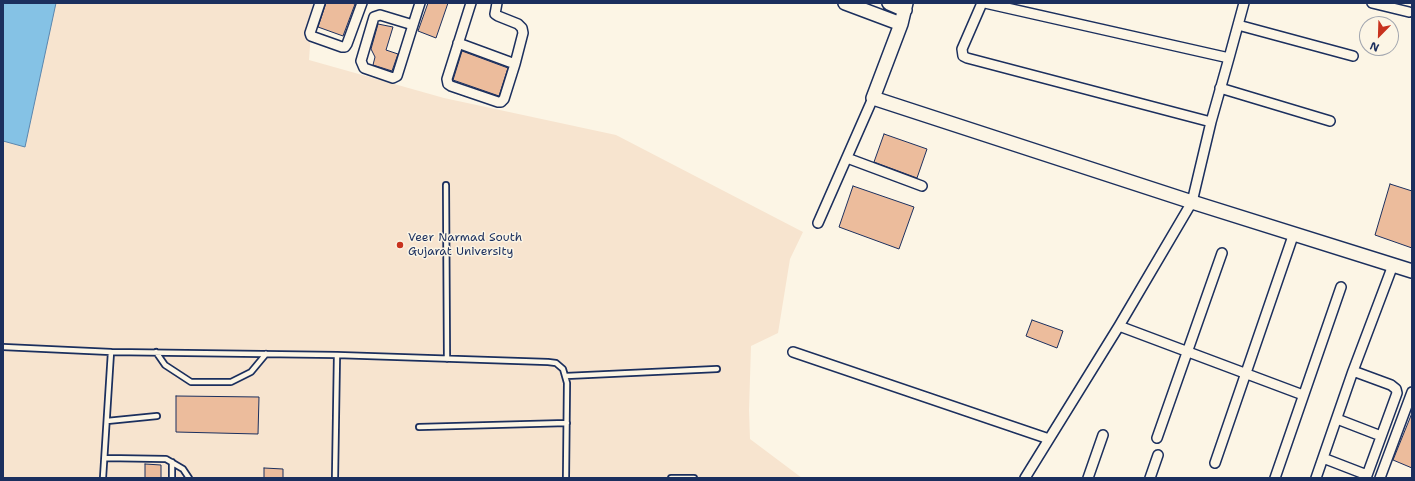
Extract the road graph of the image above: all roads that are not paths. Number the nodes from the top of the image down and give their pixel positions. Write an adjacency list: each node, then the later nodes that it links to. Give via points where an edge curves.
1 (320, 3): 2 (street, via 311,36 342,47 347,44)
2 (362, 3)
3 (420, 3): 15 (street)
4 (471, 3): 17 (street)
5 (497, 3): 20 (street, via 495,14 522,28)
6 (844, 3): 14 (street)
7 (889, 3): 12 (street)
8 (982, 3): 24 (street, via 962,49 963,56)
9 (985, 3): 19 (street)
10 (1244, 3): 16 (street)
11 (1372, 3): 13 (street)
12 (905, 6): 14 (street)
13 (1409, 12)
14 (901, 24): 22 (street)
15 (413, 25): 15 (street, via 380,15 374,17 361,61 364,68 396,77)
16 (1238, 25): 18 (street); 19 (street)
17 (458, 43): 20 (street); 20 (street, via 447,79 451,86 502,102)
18 (1353, 56)
19 (1230, 58): 21 (street)
20 (515, 64)
21 (1220, 88): 23 (street); 24 (street)
22 (873, 98): 25 (street); 28 (street)
23 (1330, 121)
24 (1211, 122): 28 (street)
25 (847, 158): 27 (street); 29 (street)
26 (446, 185): 43 (lane)
27 (922, 186)
28 (1192, 202): 30 (street); 35 (street)
29 (818, 223)
30 (1294, 233): 32 (street); 46 (street)
31 (1222, 253): 37 (street)
32 (1393, 265): 33 (street); 45 (street)
33 (1412, 271)
34 (1341, 287): 49 (street)
35 (1120, 326): 37 (street); 57 (street)
36 (3, 347): 38 (lane)
37 (1187, 351): 46 (street); 58 (street)
38 (111, 352): 39 (lane); 52 (lane)
39 (156, 352): 41 (lane); 41 (lane, via 165,365 191,382 231,382 251,372)
40 (793, 352): 57 (street)
41 (266, 354): 42 (lane)
42 (337, 355): 43 (lane); 68 (lane)
43 (447, 359): 47 (lane, via 556,363)
44 (717, 369): 47 (lane)
45 (1353, 371): 51 (street); 56 (street, via 1396,389)
46 (1246, 373): 49 (street); 63 (street)
47 (566, 376): 53 (lane)
48 (1412, 392): 77 (street)
49 (1303, 395): 75 (street)
50 (157, 416): 52 (lane)
51 (1337, 419): 56 (street); 61 (street)
52 (107, 421): 60 (lane)
53 (567, 423): 54 (lane); 69 (lane)
54 (419, 427)
55 (1103, 435): 73 (street)
56 (1381, 436): 64 (street)
57 (1049, 438): 72 (street)
58 (1157, 438)
59 (1158, 455): 74 (street)
60 (105, 458): 62 (lane, via 166,459); 65 (lane)
61 (1323, 458): 64 (street); 76 (street)
62 (172, 462): 66 (lane); 67 (lane, via 184,469)
63 (1215, 463)
64 (1367, 476)
65 (104, 478)
66 (172, 478)
67 (189, 478)
68 (335, 478)
69 (566, 478)
70 (671, 478): 71 (lane)
71 (694, 478)
72 (1025, 478)
73 (1088, 478)
74 (1150, 478)
75 (1275, 478)
76 (1316, 478)
77 (1380, 478)

